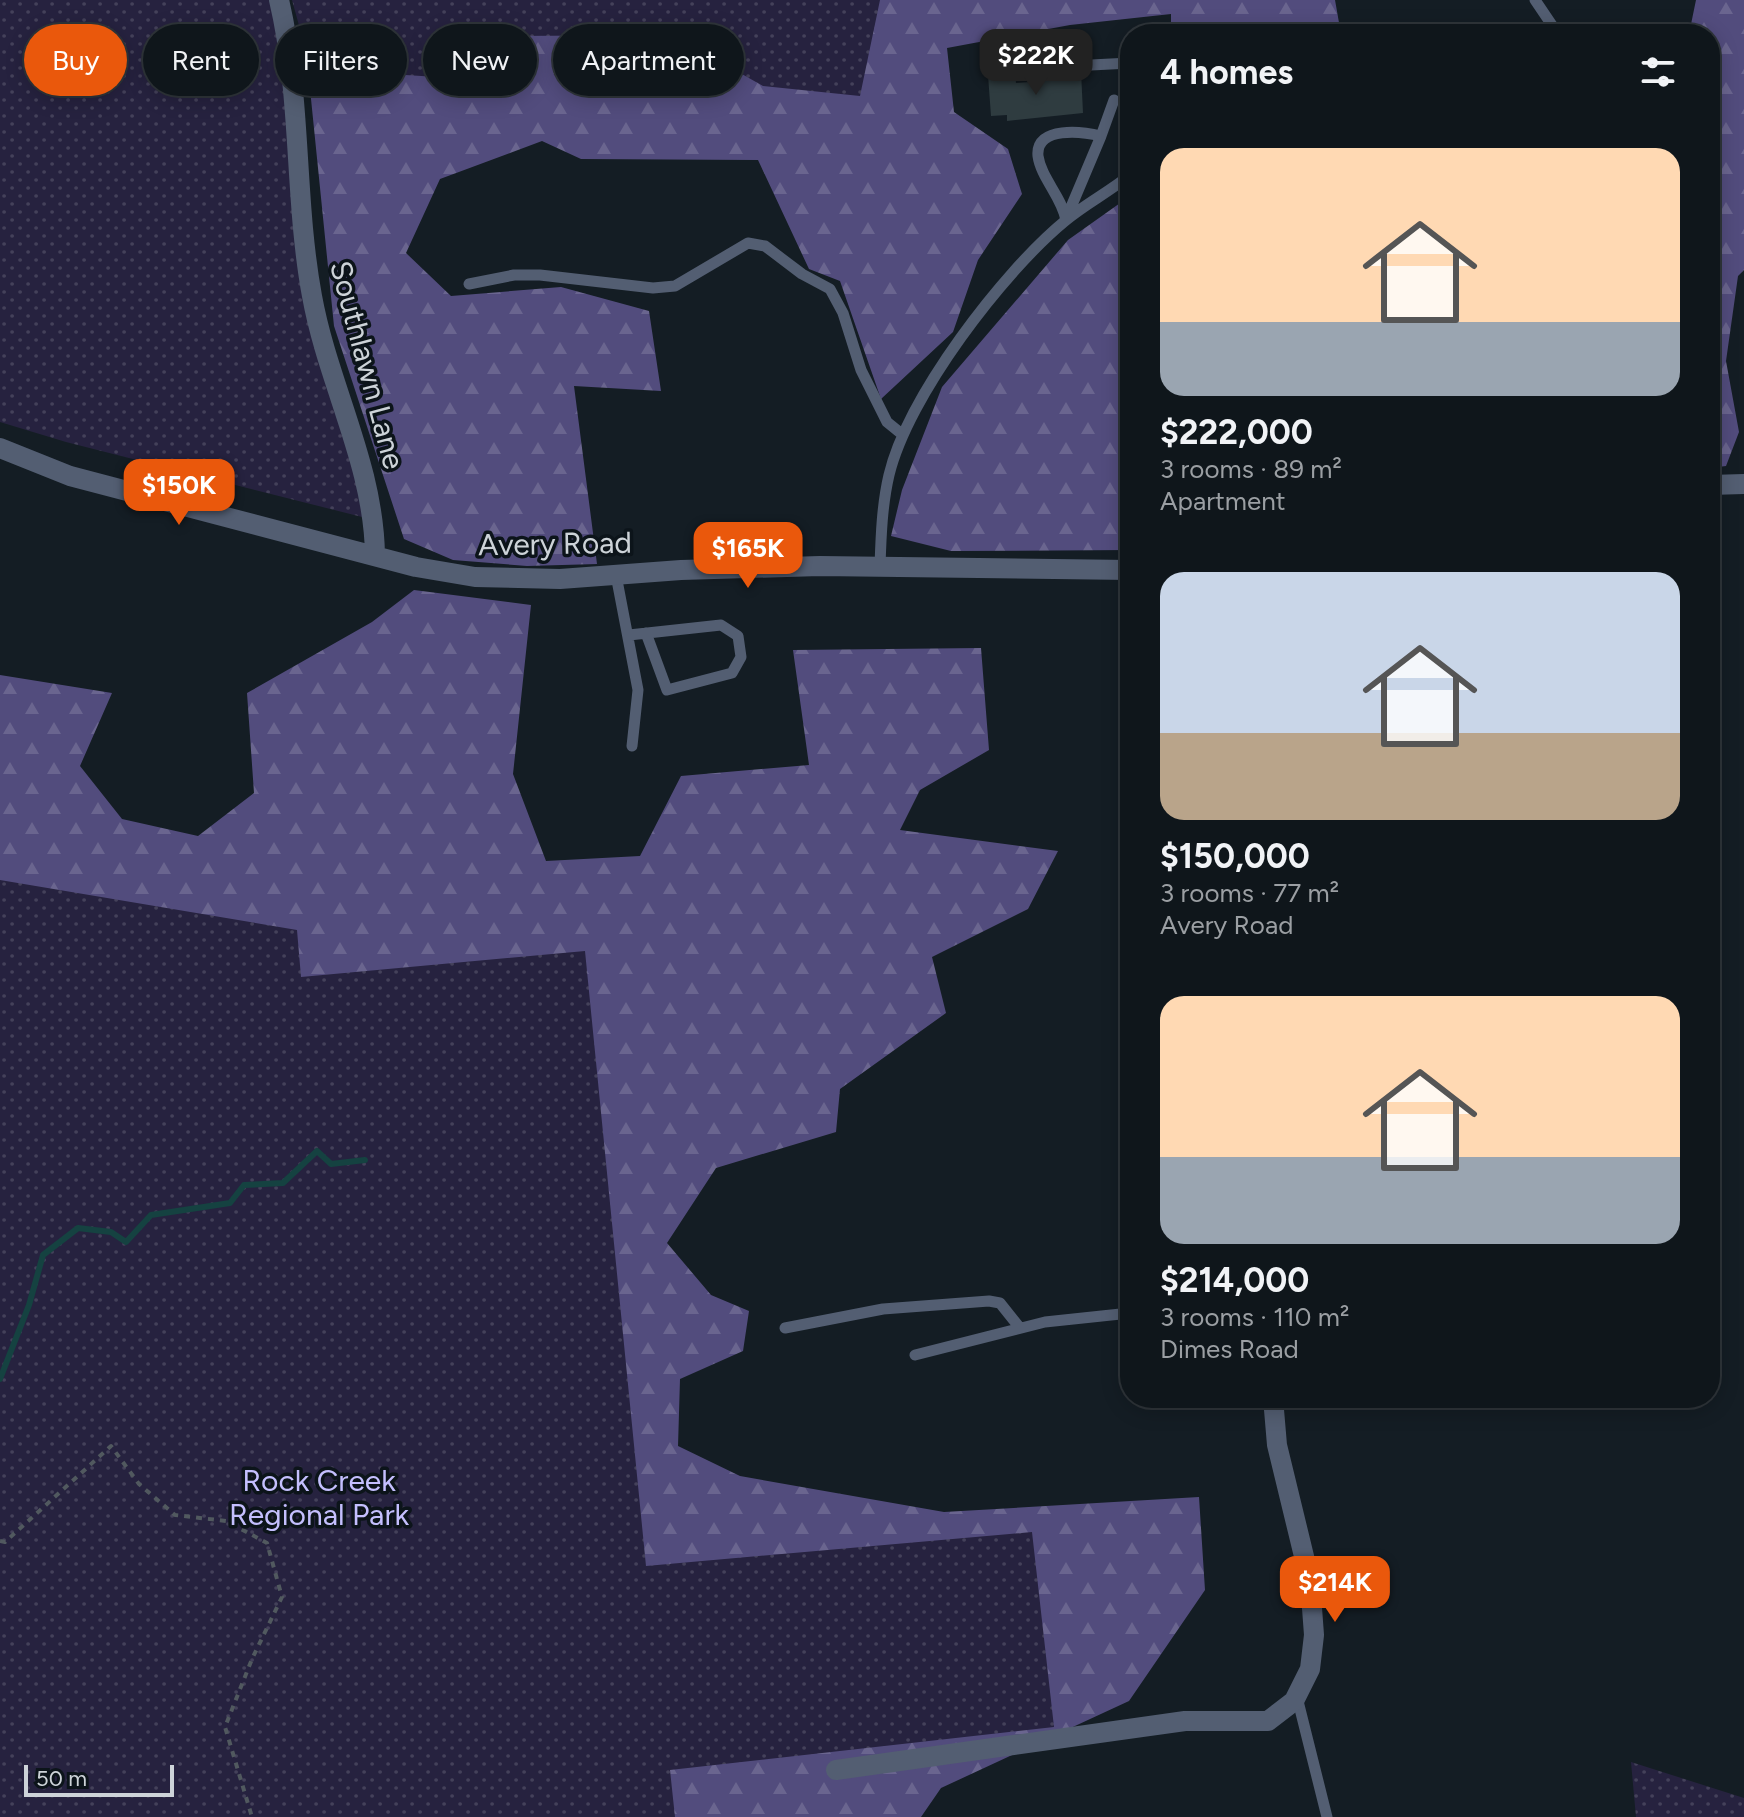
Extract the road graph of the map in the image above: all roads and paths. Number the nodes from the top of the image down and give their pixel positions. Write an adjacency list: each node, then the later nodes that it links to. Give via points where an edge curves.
1 (279, 0): 15 (street, Southlawn Lane, via 312,297 366,476)
2 (1535, 0): 3 (lane)
3 (1551, 24)
4 (1120, 64): 5 (lane)
5 (1091, 65)
6 (1114, 100): 7 (lane)
7 (1101, 136): 9 (lane); 9 (lane, via 1066,132 1040,147 1038,157)
8 (1120, 182): 9 (lane)
9 (1066, 220): 11 (lane, via 1028,255 945,360)
10 (469, 284): 11 (lane, via 540,275 675,286 748,243 765,246 830,289 887,422)
11 (903, 435): 16 (lane, via 889,474)
12 (0, 448): 15 (street, Avery Road, via 70,476)
13 (1744, 484): 14 (street)
14 (1720, 485)
15 (375, 556): 18 (street, Avery Road, via 445,574 486,578)
16 (880, 566): 17 (street, Avery Road); 18 (street, Avery Road)
17 (1120, 570)
18 (616, 575): 20 (lane)
19 (646, 633): 19 (lane, via 721,625 738,636 741,657 732,673 667,690); 20 (lane)
20 (629, 635): 21 (lane, via 638,690)
21 (632, 746)
22 (1120, 1314): 24 (lane)
23 (785, 1328): 24 (lane, via 883,1309 989,1301 1000,1303)
24 (1020, 1328): 25 (lane)
25 (915, 1355)
26 (1274, 1408): 28 (street, via 1277,1445 1310,1581 1313,1647)
27 (3, 1542): 30 (path, via 111,1446 139,1484 175,1515 226,1521 267,1543 282,1597 225,1727)
28 (1297, 1696): 29 (street, via 1268,1721 1185,1721); 31 (lane)
29 (836, 1770)
30 (252, 1817)
31 (1327, 1817)

